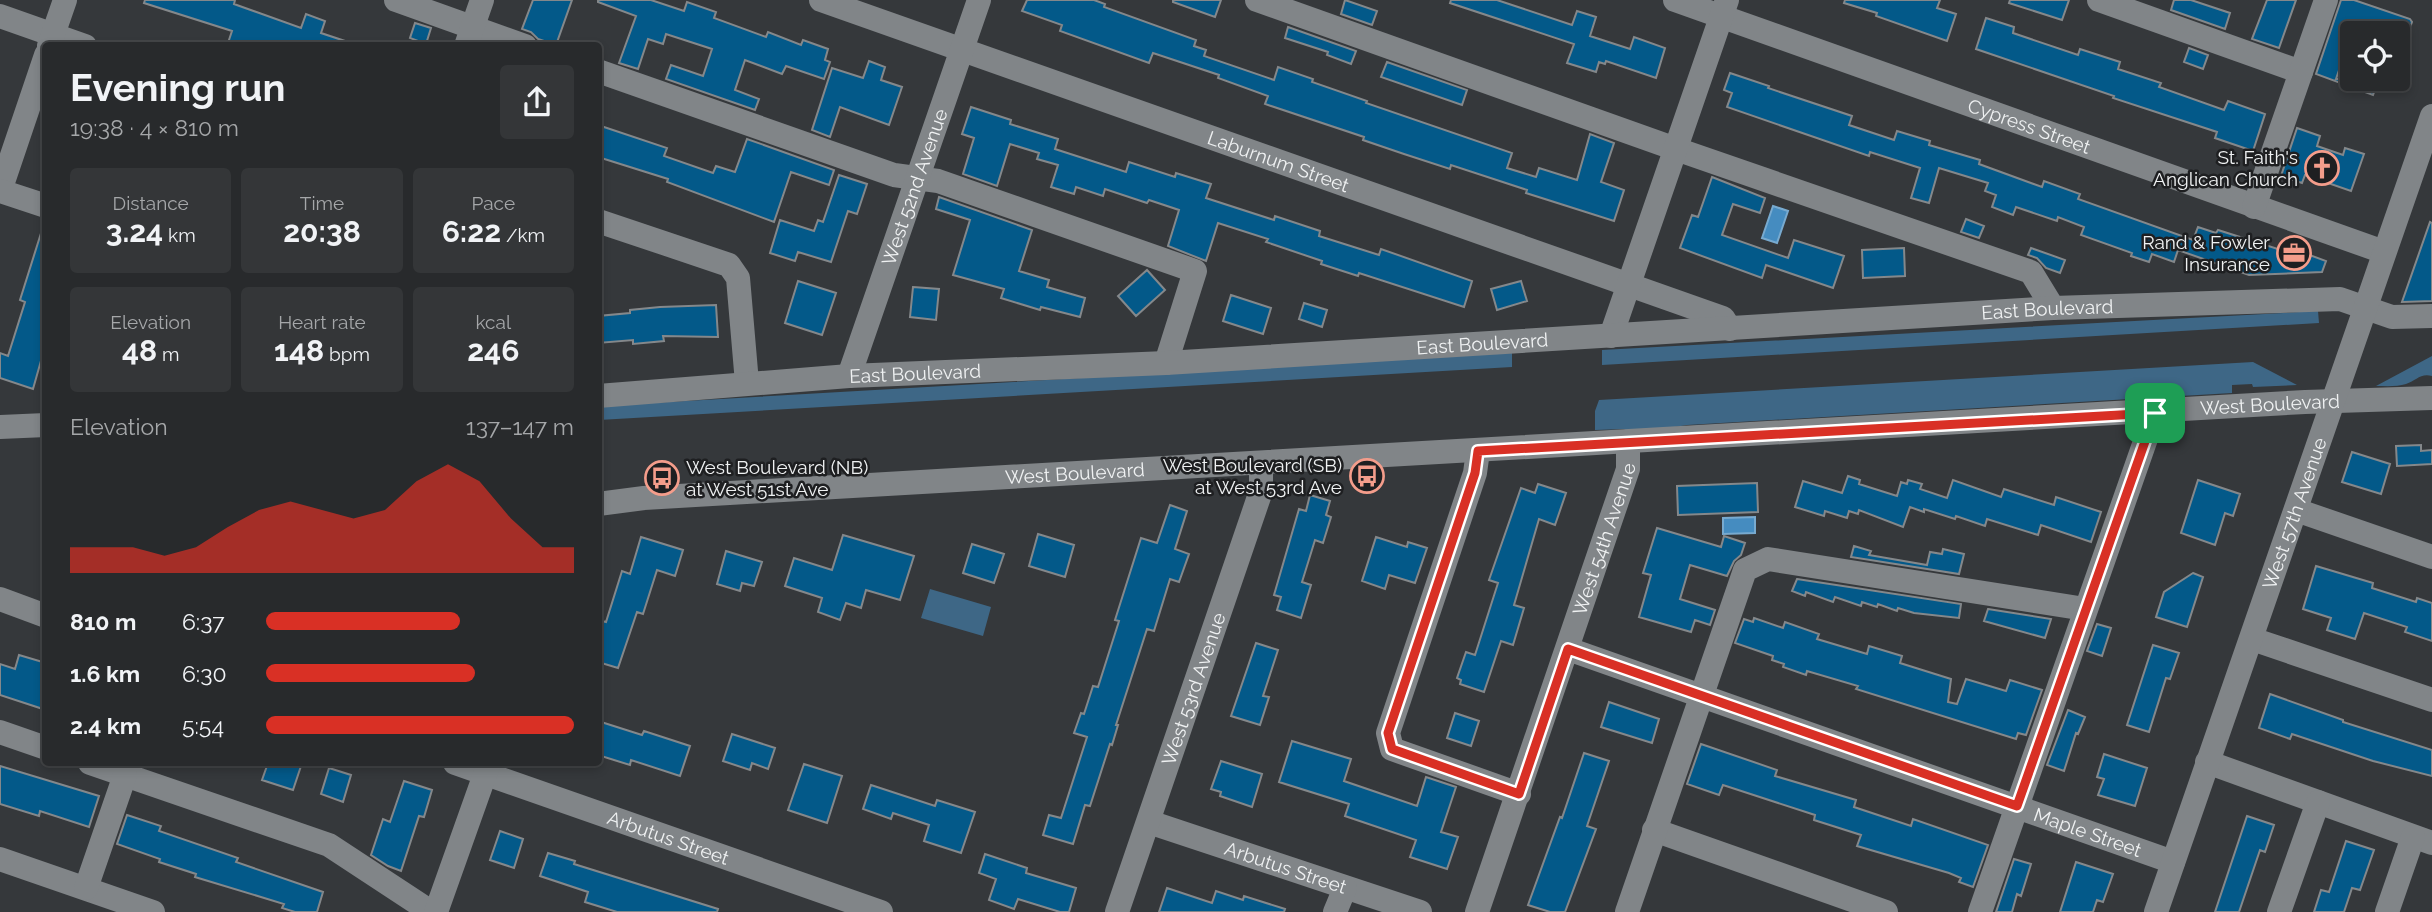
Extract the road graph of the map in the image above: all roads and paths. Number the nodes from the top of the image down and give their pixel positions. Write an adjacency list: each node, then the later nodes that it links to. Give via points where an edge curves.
1 (65, 0): 14 (street)
2 (396, 0): 12 (street)
3 (482, 0): 12 (street)
4 (821, 0): 16 (street, Laburnum Street)
5 (979, 0): 16 (street, West 52nd Avenue)
6 (1257, 0): 21 (street)
7 (1675, 0): 10 (street, Cypress Street)
8 (2099, 0): 19 (street)
9 (2326, 0): 19 (street)
10 (1724, 8): 21 (street); 25 (street, Cypress Street)
11 (0, 16): 13 (street)
12 (469, 36): 15 (street)
13 (44, 42)
14 (50, 42)
15 (503, 42)
16 (962, 49): 22 (street, West 52nd Avenue); 28 (street, Laburnum Street)
17 (42, 66): 23 (street)
18 (602, 72): 22 (street, via 894,175)
19 (2301, 72): 25 (street)
20 (2432, 116): 27 (street, West 57th Avenue)
21 (1676, 149): 28 (street); 30 (street, via 2031,272)
22 (918, 178): 34 (street, via 938,181 1195,271); 35 (street, West 52nd Avenue)
23 (0, 191): 24 (street)
24 (42, 205)
25 (2254, 207): 27 (street, Cypress Street)
26 (602, 223): 36 (street, via 729,265 738,278)
27 (2384, 252): 29 (street, West 57th Avenue)
28 (1629, 284): 32 (street, Laburnum Street, via 1723,318); 33 (street)
29 (2365, 307): 30 (street, East Boulevard, via 2340,299); 31 (street, East Boulevard, via 2392,317); 39 (street, West 57th Avenue)
30 (2053, 308): 32 (street, East Boulevard)
31 (2432, 316)
32 (1730, 329): 33 (street, East Boulevard)
33 (1611, 336): 34 (street, East Boulevard)
34 (1166, 363): 35 (street, East Boulevard)
35 (849, 376): 36 (street, East Boulevard)
36 (747, 383): 37 (street, East Boulevard)
37 (602, 396)
38 (2432, 398): 39 (street, West Boulevard)
39 (2334, 402): 40 (street, West Boulevard); 47 (street, West 57th Avenue)
40 (2155, 413): 43 (street, West Boulevard); 50 (street)
41 (42, 425): 42 (street)
42 (0, 427)
43 (1628, 443): 44 (street, West Boulevard); 53 (street, West 54th Avenue, via 1628,469)
44 (1478, 451): 45 (street, West Boulevard); 62 (street, via 1475,473 1388,733 1392,749)
45 (1261, 464): 46 (street, West Boulevard); 65 (street, West 53rd Avenue, via 1261,491)
46 (602, 503)
47 (2296, 510): 48 (street); 52 (street, West 57th Avenue)
48 (2432, 557)
49 (0, 600): 51 (street)
50 (2085, 609): 54 (street, via 1768,559 1745,570); 64 (street)
51 (42, 615)
52 (2252, 639): 55 (street); 58 (street, West 57th Avenue)
53 (1568, 649): 54 (street, Maple Street); 62 (street, West 54th Avenue)
54 (1700, 695): 64 (street, Maple Street); 66 (street)
55 (2432, 700)
56 (0, 732): 57 (street)
57 (42, 747)
58 (2207, 762): 63 (street); 69 (street, West 57th Avenue)
59 (99, 766): 61 (street)
60 (487, 768): 73 (street); 74 (street, Arbutus Street)
61 (125, 775): 70 (street); 73 (street, via 329,845)
62 (1519, 794): 78 (street, West 54th Avenue)
63 (2318, 802): 67 (street); 83 (street)
64 (2017, 806): 69 (street, Maple Street); 81 (street)
65 (1149, 822): 71 (street, Arbutus Street); 75 (street, West 53rd Avenue)
66 (1654, 830): 79 (street); 80 (street)
67 (2423, 840): 84 (street)
68 (0, 859): 70 (street)
69 (2173, 862): 82 (street, West 57th Avenue)
70 (86, 888): 72 (street)
71 (1345, 888): 76 (street); 77 (street, Arbutus Street)
72 (153, 912)
73 (433, 912)
74 (881, 912)
75 (1117, 912)
76 (1335, 912)
77 (1420, 912)
78 (1477, 912)
79 (1627, 912)
80 (1886, 912)
81 (1980, 912)
82 (2156, 912)
83 (2279, 912)
84 (2388, 912)

